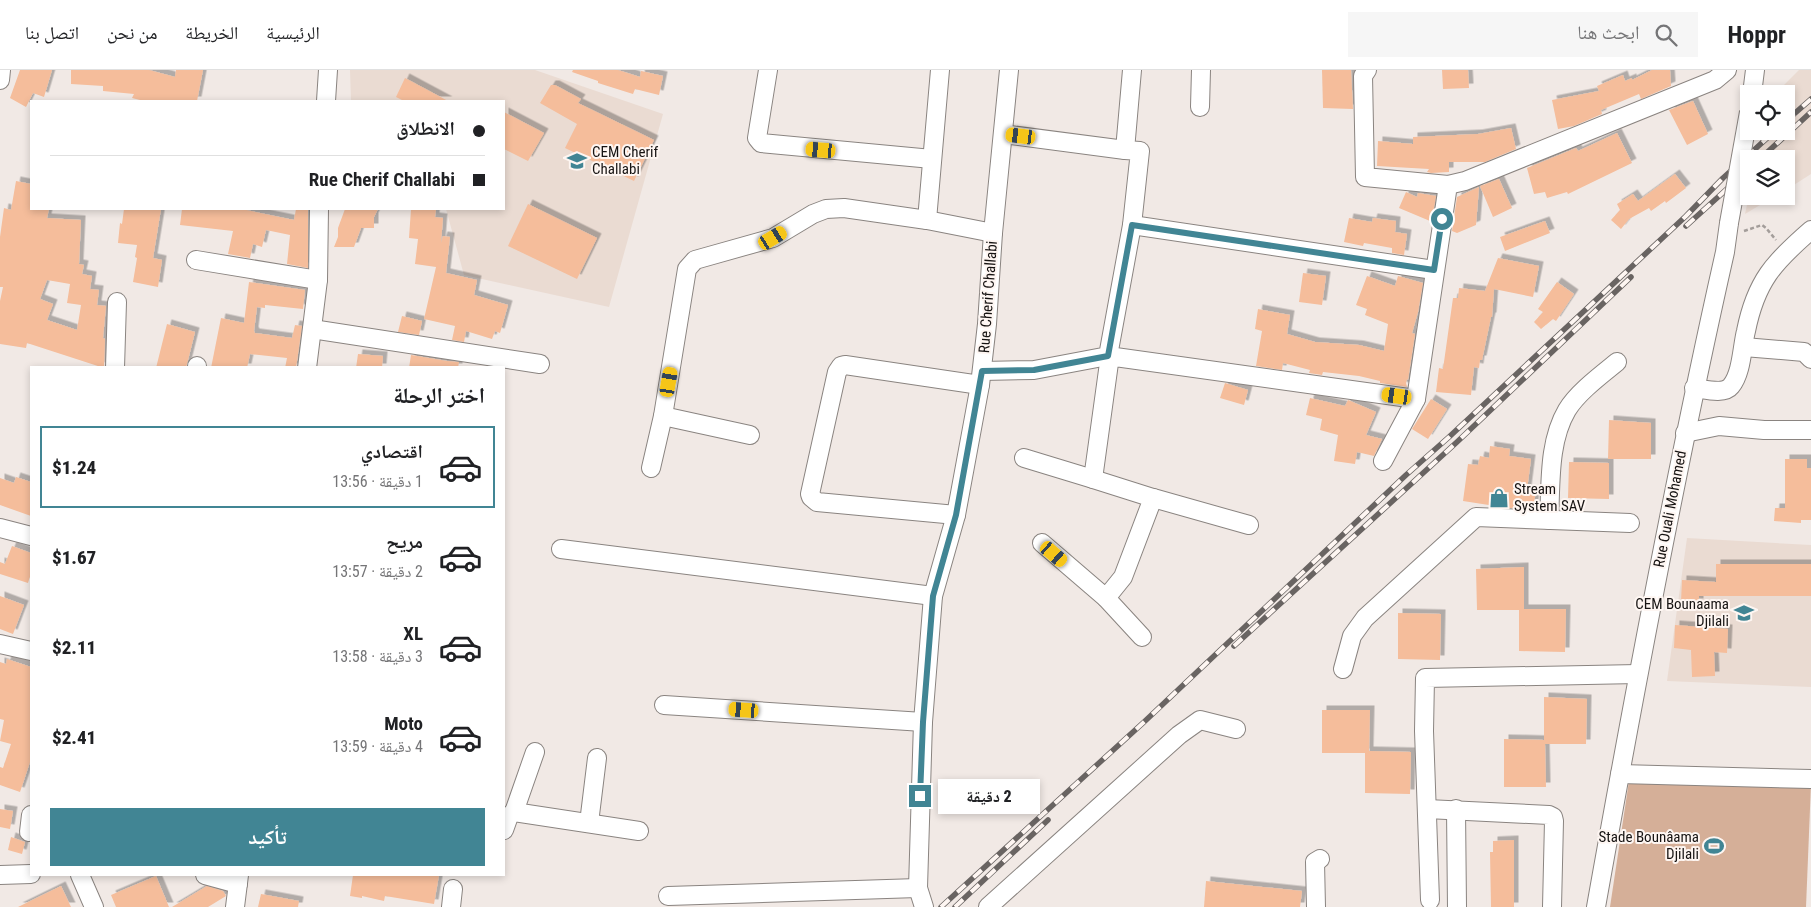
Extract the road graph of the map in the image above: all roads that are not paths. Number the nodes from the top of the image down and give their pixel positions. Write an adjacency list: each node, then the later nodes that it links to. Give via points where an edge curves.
1 (1, 70): 11 (street)
2 (328, 70): 13 (street)
3 (768, 70): 18 (street, via 758,138 761,143)
4 (940, 70): 18 (street)
5 (1009, 70): 15 (street, Rue Cherif Challabi)
6 (1132, 70): 17 (street)
7 (1201, 70): 14 (street)
8 (1367, 70): 19 (street, via 1363,76 1365,177)
9 (1727, 70): 19 (street, via 1715,80)
10 (1755, 70): 12 (street)
11 (0, 80)
12 (1753, 85)
13 (326, 100)
14 (1200, 107)
15 (1003, 134): 17 (street); 24 (street, Rue Cherif Challabi)
16 (1746, 140): 38 (street, Rue Ouali Mohamed, bridge, via 1735,227 1726,252)
17 (1126, 150): 22 (street, via 1140,151)
18 (932, 159): 21 (street)
19 (1448, 185): 26 (street)
20 (314, 210): 27 (street)
21 (926, 220): 24 (street); 40 (street, via 844,208 826,209 773,238 695,260 687,269)
22 (1132, 225): 26 (street); 31 (street)
23 (1811, 230): 30 (street, via 1785,252 1760,285 1745,332)
24 (993, 232): 37 (street, Rue Cherif Challabi)
25 (196, 260): 27 (street)
26 (1434, 270): 39 (street)
27 (318, 280): 29 (street)
28 (117, 302): 35 (street)
29 (312, 329): 34 (street); 36 (street)
30 (1744, 347): 32 (street, via 1804,352); 38 (street, via 1730,387 1723,391)
31 (1108, 356): 37 (street); 39 (street); 47 (street)
32 (1811, 359)
33 (1617, 362): 50 (street, via 1595,379 1567,410 1553,456)
34 (540, 364)
35 (115, 366)
36 (307, 366)
37 (981, 378): 49 (street, Rue Cherif Challabi); 49 (street, via 841,366 810,494 817,502)
38 (1694, 388): 42 (street, Rue Ouali Mohamed)
39 (1416, 399): 45 (street)
40 (663, 416): 43 (street); 46 (street)
41 (1811, 430): 42 (street, via 1719,426)
42 (1685, 433): 63 (street, Rue Ouali Mohamed)
43 (750, 435)
44 (1024, 458): 47 (street)
45 (1383, 461)
46 (651, 468)
47 (1093, 478): 48 (street)
48 (1153, 498): 52 (street); 58 (street, via 1123,577)
49 (956, 515): 57 (street, Rue Cherif Challabi)
50 (1549, 520): 51 (street); 62 (street, via 1476,517 1365,618 1352,636)
51 (1630, 523)
52 (1249, 524)
53 (0, 528): 54 (street)
54 (30, 536)
55 (1042, 543): 58 (street)
56 (561, 550): 57 (street)
57 (933, 596): 65 (street, Rue Cherif Challabi)
58 (1106, 598): 59 (street)
59 (1142, 637)
60 (0, 644): 61 (street)
61 (30, 651)
62 (1343, 669)
63 (1638, 674): 69 (street, Rue Ouali Mohamed); 71 (street, via 1425,678)
64 (664, 705): 65 (street)
65 (923, 722): 84 (street, Rue Cherif Challabi)
66 (1236, 729): 91 (street, via 1200,720 1179,735)
67 (535, 752): 73 (street)
68 (598, 758): 74 (street)
69 (1620, 774): 70 (street); 95 (street, Rue Ouali Mohamed)
70 (1811, 779)
71 (1427, 808): 72 (street); 86 (street)
72 (1456, 809): 93 (street); 94 (street, via 1552,817)
73 (514, 812): 74 (street); 75 (street)
74 (589, 823): 76 (street)
75 (505, 827)
76 (639, 831)
77 (1320, 859): 92 (street, via 1315,862)
78 (30, 874): 79 (street)
79 (0, 875)
80 (80, 876): 87 (street)
81 (212, 876): 82 (street)
82 (238, 880): 88 (street)
83 (453, 888): 89 (street)
84 (918, 888): 85 (street); 90 (street, Rue Cherif Challabi)
85 (668, 896)
86 (1430, 900)
87 (94, 907)
88 (235, 907)
89 (451, 907)
90 (924, 907)
91 (988, 907)
92 (1316, 907)
93 (1458, 907)
94 (1552, 907)
95 (1596, 907)

